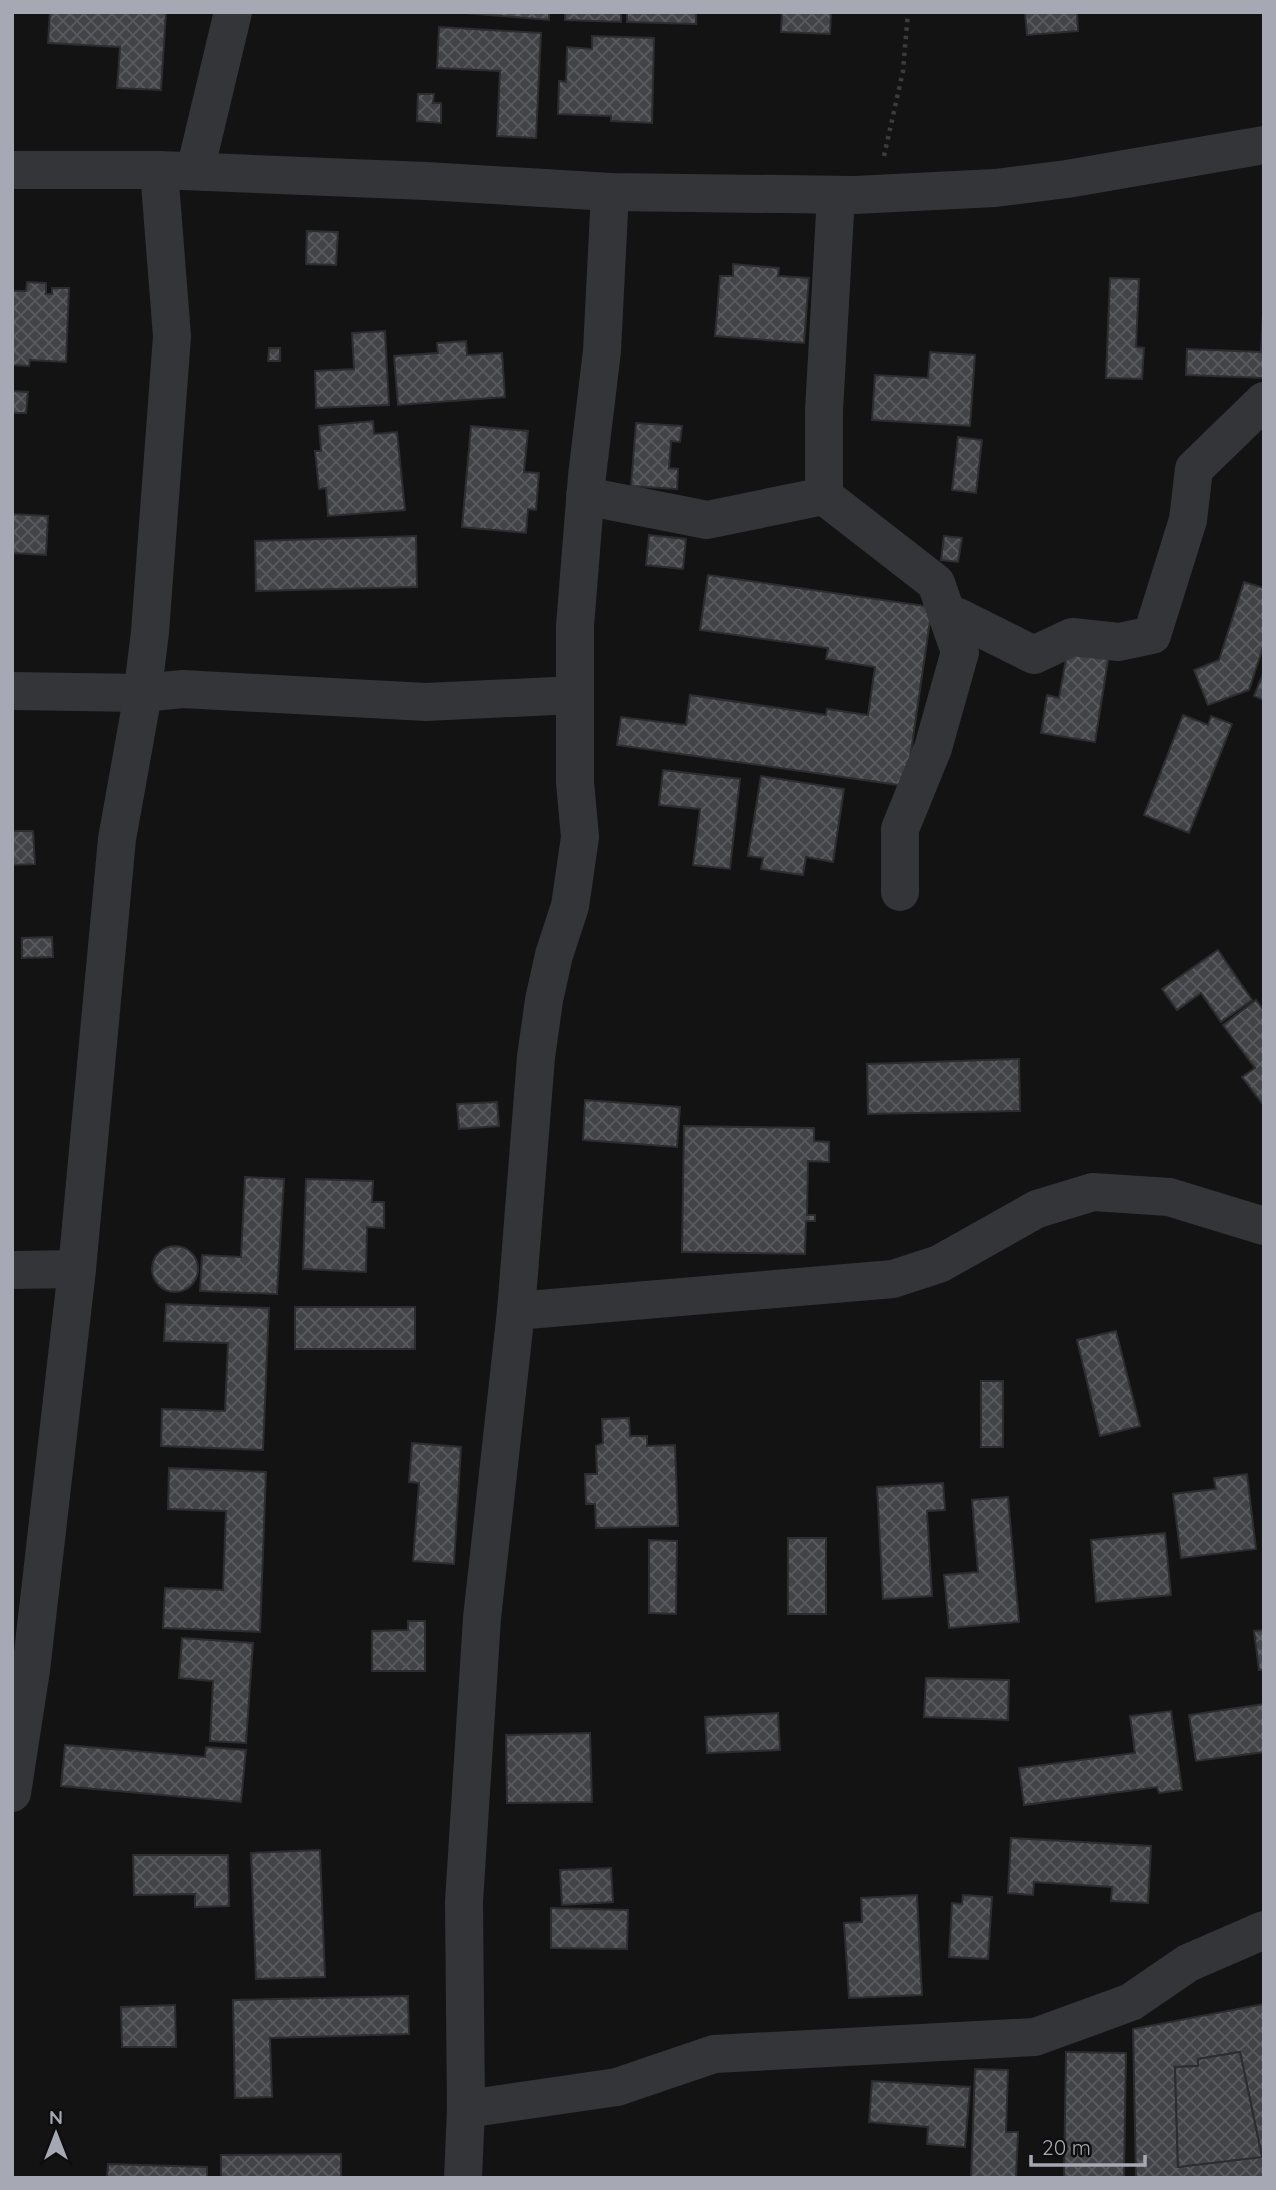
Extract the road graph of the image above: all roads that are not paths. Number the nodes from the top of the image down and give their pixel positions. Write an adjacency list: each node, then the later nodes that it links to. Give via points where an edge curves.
1 (233, 12): 4 (street)
2 (1264, 145): 6 (street, via 995,188)
3 (12, 170): 4 (street)
4 (177, 171): 5 (street); 12 (street, via 172,336)
5 (610, 192): 6 (street); 8 (street, via 601,351)
6 (836, 195): 9 (street)
7 (1264, 401): 10 (street, via 1194,469 1188,520 1152,635 1119,642 1072,636 1034,655)
8 (585, 496): 9 (street, via 707,520); 13 (street)
9 (824, 496): 10 (street, via 936,583)
10 (947, 615): 14 (street, via 961,652 933,748 900,829)
11 (12, 691): 12 (street)
12 (142, 694): 13 (street, via 183,689 426,702); 16 (street, via 117,839)
13 (575, 695): 18 (street, via 580,837 570,906 544,1000 536,1057)
14 (900, 892)
15 (1264, 1226): 18 (street, via 1168,1198 1093,1192 1037,1209 939,1264 893,1279)
16 (77, 1269): 17 (street); 19 (street, via 31,1670)
17 (12, 1270)
18 (516, 1311): 21 (street, via 482,1618 464,1902)
19 (12, 1793)
20 (1264, 1930): 21 (street, via 1188,1963 1131,2002 1035,2037 714,2053 617,2087)
21 (466, 2109): 22 (street)
22 (463, 2178)

